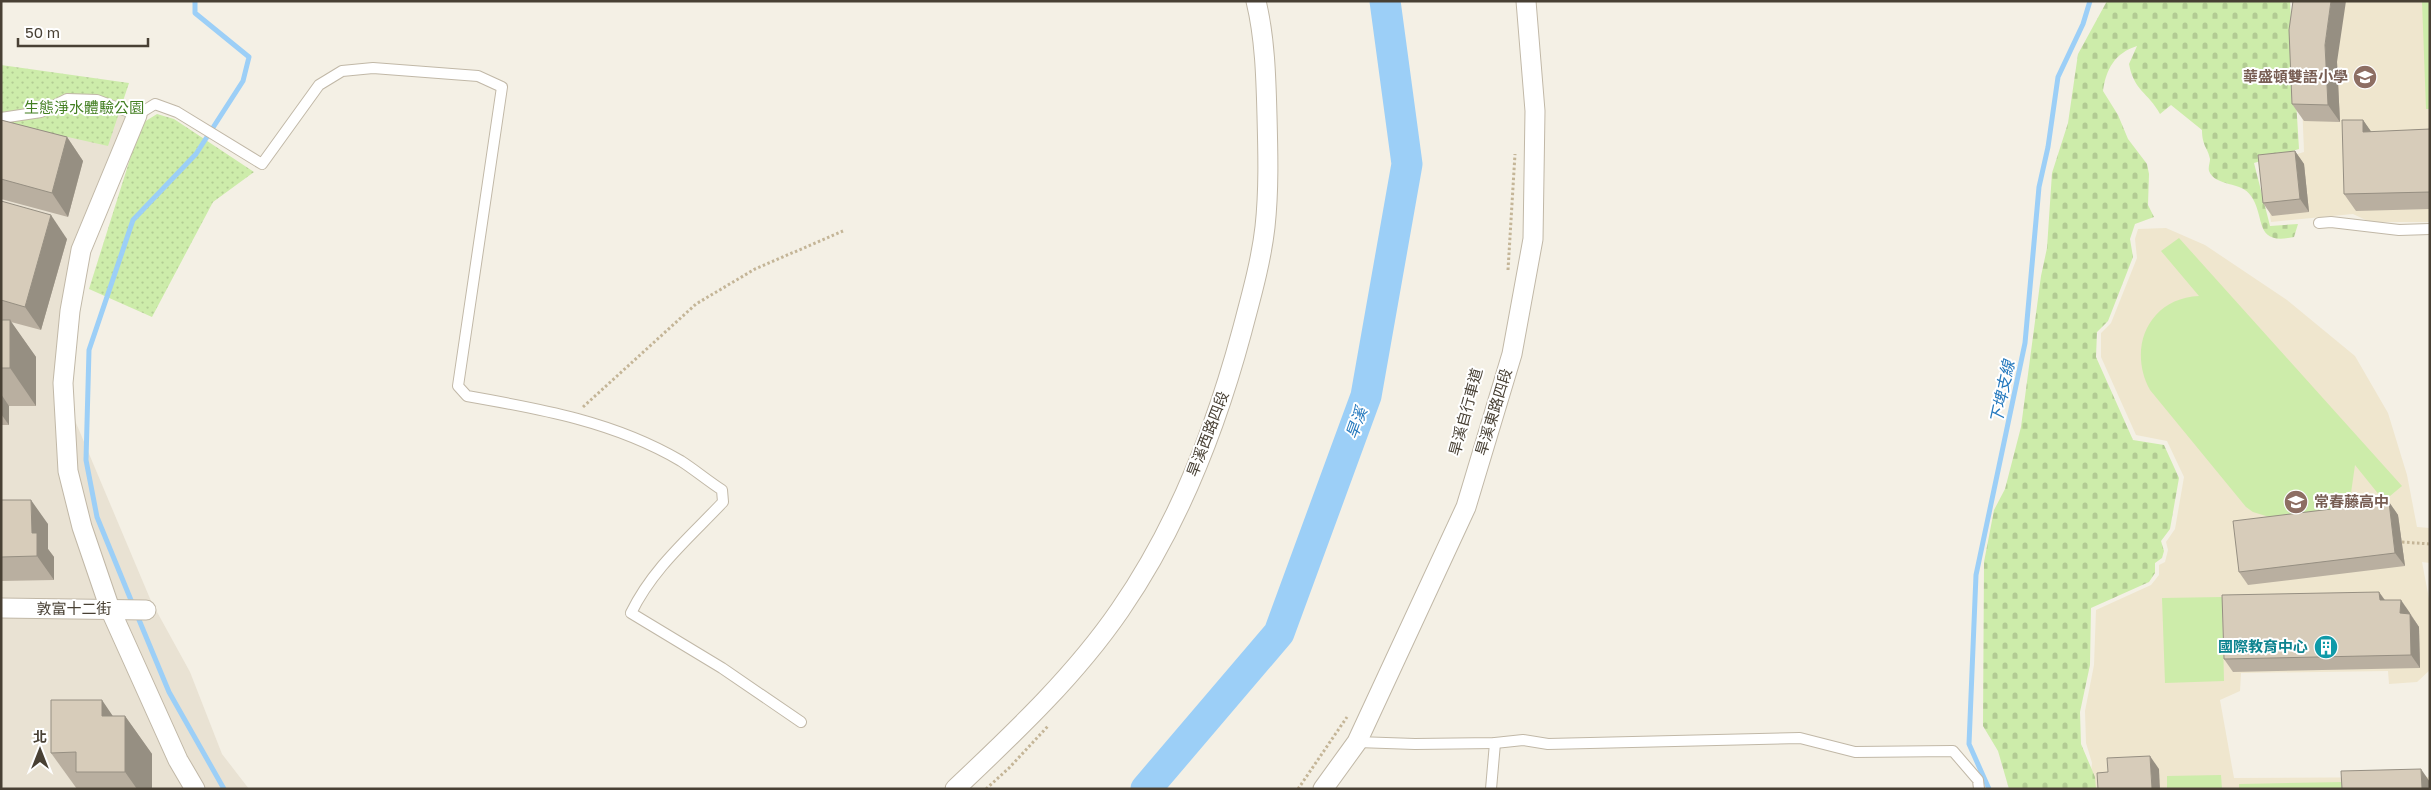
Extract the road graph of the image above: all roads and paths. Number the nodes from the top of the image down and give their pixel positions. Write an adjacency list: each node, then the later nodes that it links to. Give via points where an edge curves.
1 (1256, 1): 21 (street, 旱溪西路四段, via 1266,80 1268,169 1265,227 1254,289 1214,425 1162,541 1121,609 1077,667)
2 (1526, 1): 18 (street, 旱溪東路四段, via 1535,112 1533,239 1512,354 1466,507)
3 (137, 115): 4 (lane, via 97,100 67,99 41,112); 10 (lane, via 154,104 177,112 262,164 319,85 342,71 373,68 478,76 502,87 458,386 467,396); 14 (street, via 81,250 70,311 63,383 68,470 82,527)
4 (1, 118)
5 (1515, 145): 9 (path)
6 (2319, 223): 7 (lane, via 2399,230)
7 (2430, 229)
8 (843, 231): 10 (path, via 755,270 696,304)
9 (1507, 274)
10 (574, 416): 17 (lane, via 635,438 682,462 722,490 723,502 667,558 642,591 631,613 722,668)
11 (2402, 542): 12 (path)
12 (2430, 544)
13 (1, 608): 14 (street, 敦富十二街)
14 (110, 609): 15 (street, 敦富十二街); 20 (street, via 178,760)
15 (146, 610)
16 (1350, 712): 22 (path)
17 (801, 722)
18 (1357, 742): 19 (lane); 23 (street, 旱溪東路四段)
19 (1495, 743): 24 (lane); 25 (lane, via 1523,740 1548,744 1800,738 1855,752 1953,751 1978,780)
20 (195, 789)
21 (955, 789)
22 (1298, 789)
23 (1323, 789)
24 (1491, 789)
25 (1979, 789)

